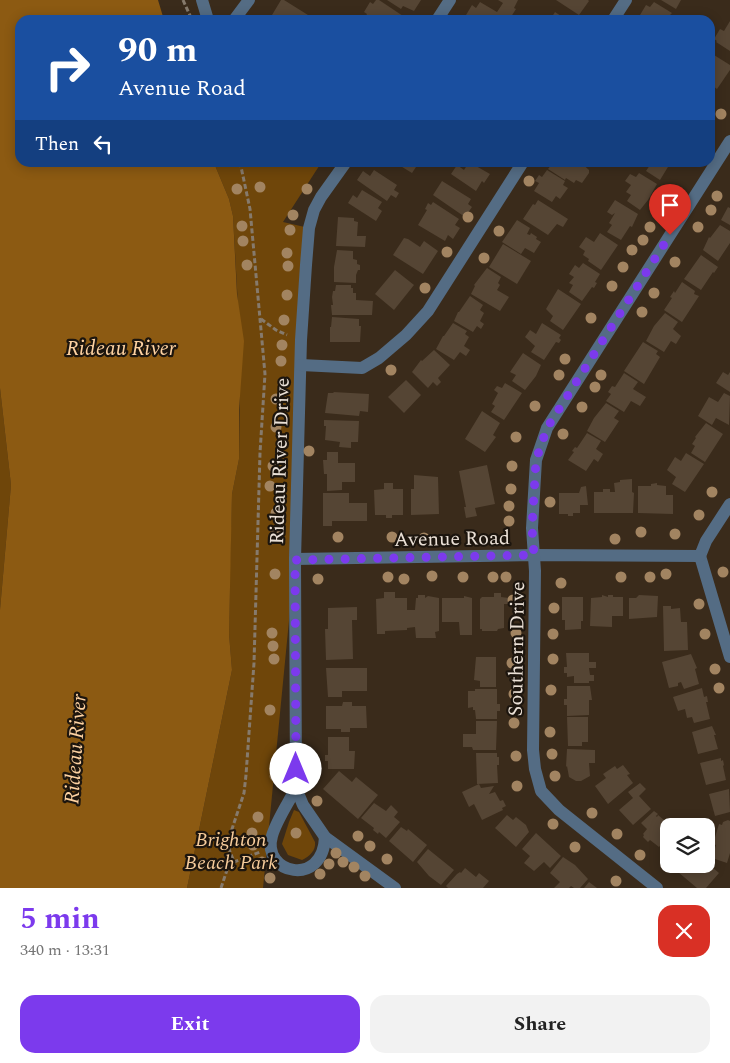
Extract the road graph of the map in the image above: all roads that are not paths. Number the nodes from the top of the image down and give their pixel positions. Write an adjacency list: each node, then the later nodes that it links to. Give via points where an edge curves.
1 (202, 0): 5 (street)
2 (249, 0): 6 (street)
3 (450, 0): 7 (street)
4 (626, 0): 8 (street)
5 (206, 15)
6 (238, 15)
7 (440, 15)
8 (616, 15)
9 (730, 141): 10 (street, Southern Drive)
10 (715, 165)
11 (342, 167): 14 (street, Rideau River Drive, via 321,197 309,228)
12 (520, 167): 14 (street, via 428,311 406,336 362,368)
13 (713, 167): 16 (street, Southern Drive, via 547,428 536,460 532,528)
14 (300, 365): 18 (street, Rideau River Drive)
15 (730, 504): 17 (street)
16 (534, 555): 17 (street, Avenue Road); 18 (street, Avenue Road); 23 (street, Southern Drive, via 533,750 541,791 559,810)
17 (700, 556): 19 (street)
18 (295, 560): 20 (street, Rideau River Drive)
19 (730, 657)
20 (296, 788): 21 (street, Rideau River Drive, via 303,805); 21 (street, Rideau River Drive, via 272,836 271,848 277,862 292,871 310,868 322,856)
21 (325, 837): 22 (street, Rideau River Drive)
22 (394, 888)
23 (657, 888)

